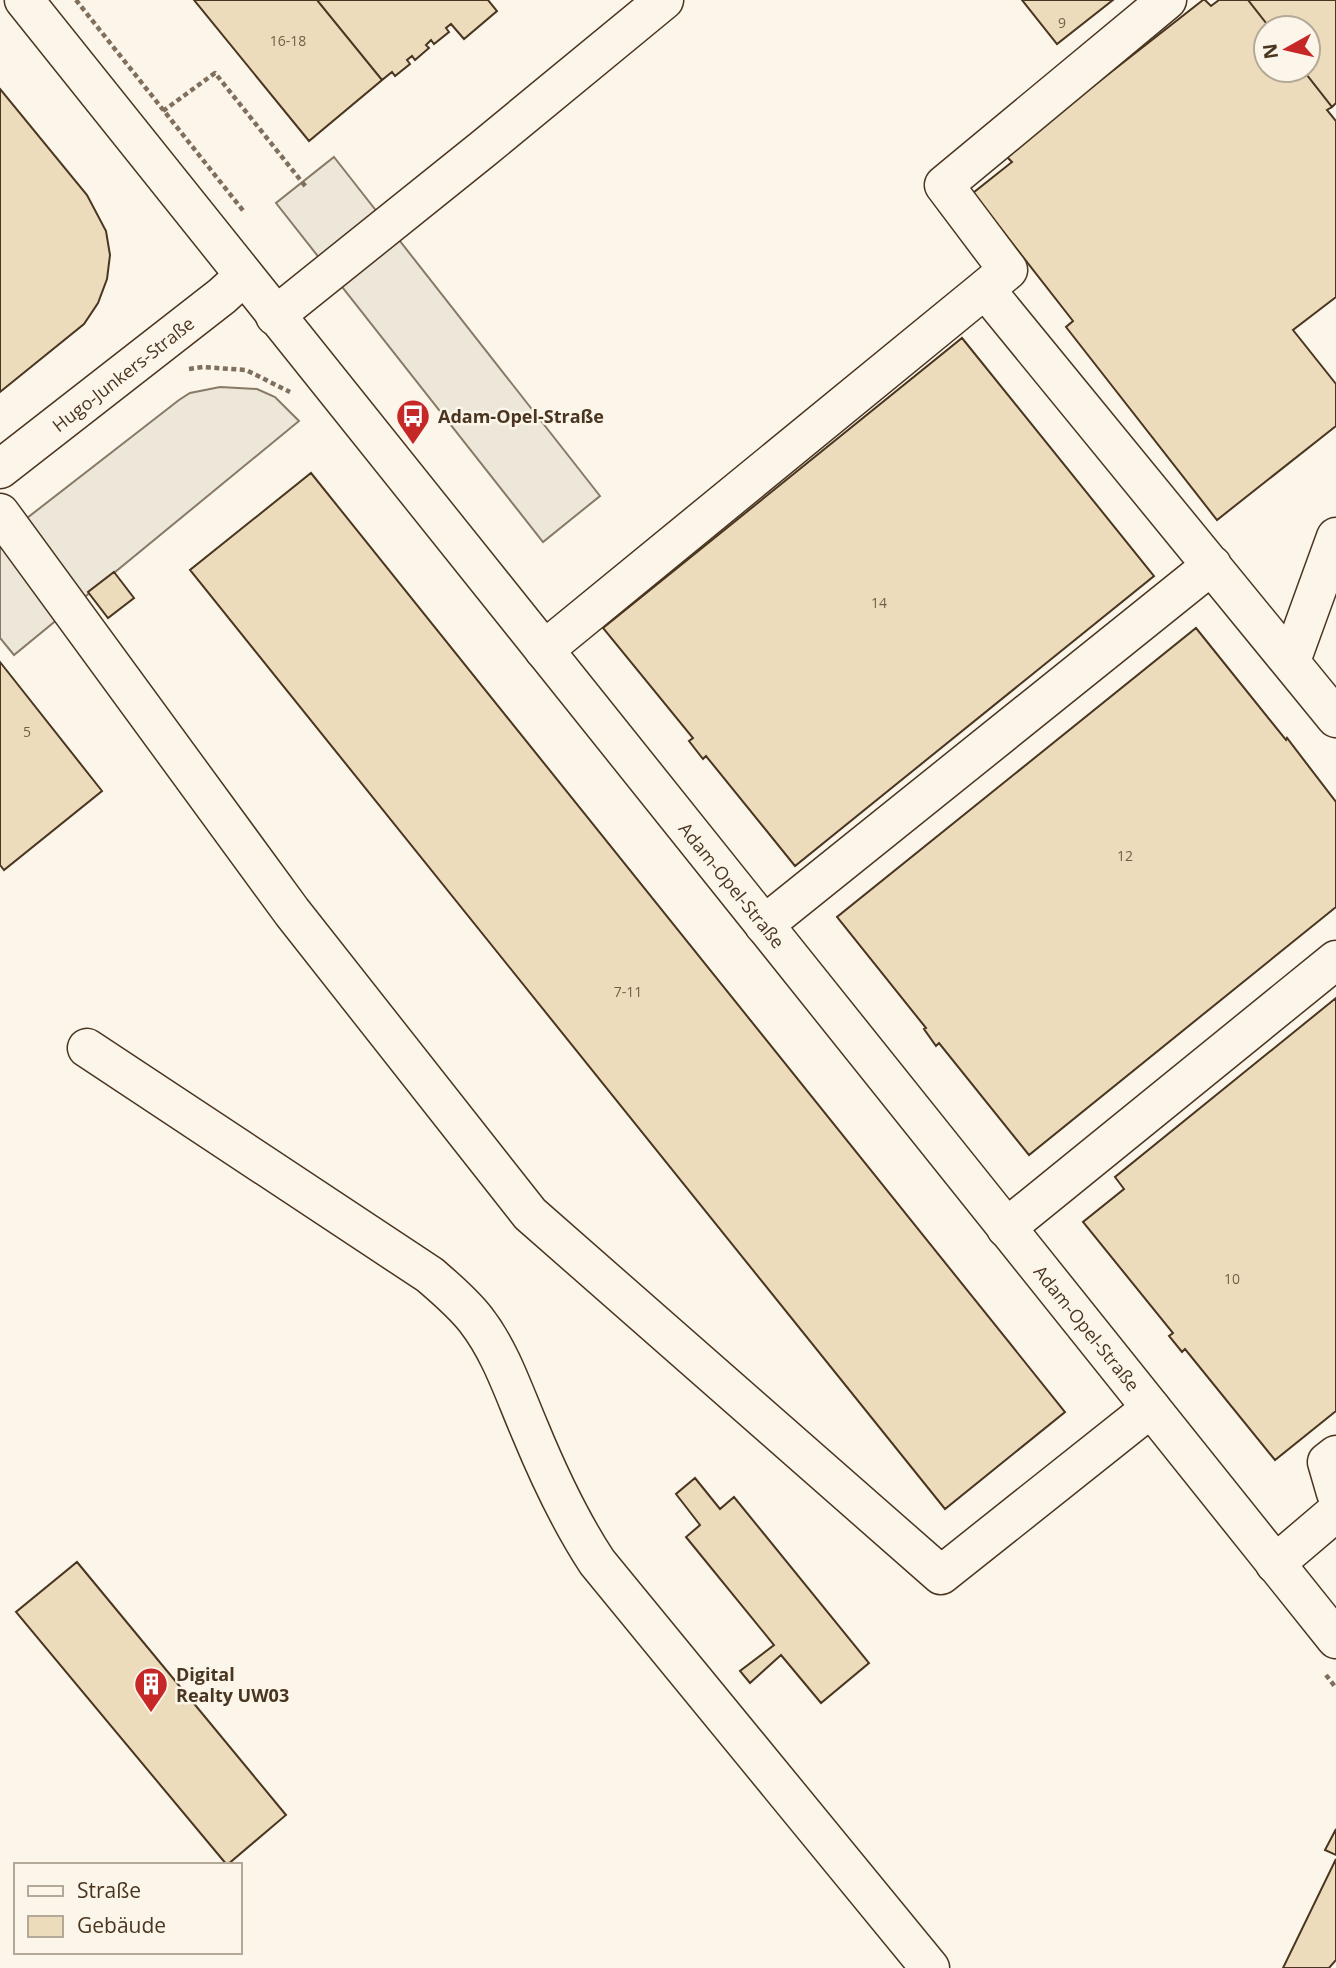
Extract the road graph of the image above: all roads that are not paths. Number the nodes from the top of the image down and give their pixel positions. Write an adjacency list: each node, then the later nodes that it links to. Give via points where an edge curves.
1 (24, 0): 4 (main road, Adam-Opel-Straße)
2 (664, 0): 6 (main road)
3 (1167, 0): 5 (main road, via 944,185 1008,270)
4 (244, 276): 6 (main road, Adam-Opel-Straße); 7 (main road, Hugo-Junkers-Straße)
5 (985, 289): 10 (main road); 11 (main road)
6 (275, 316): 11 (main road, Adam-Opel-Straße)
7 (0, 469)
8 (0, 513): 18 (main road, via 292,912 530,1214 941,1575)
9 (1336, 537): 12 (main road)
10 (1212, 565): 12 (main road); 14 (main road)
11 (544, 650): 14 (main road, Adam-Opel-Straße)
12 (1291, 661): 13 (main road)
13 (1336, 718)
14 (764, 925): 17 (main road, Adam-Opel-Straße)
15 (1336, 960): 17 (main road)
16 (87, 1048): 24 (main road, via 430,1275 457,1298 494,1349 562,1504 597,1562)
17 (1006, 1227): 18 (main road, Adam-Opel-Straße)
18 (1151, 1408): 22 (main road, Adam-Opel-Straße)
19 (1336, 1455): 20 (main road, via 1327,1462)
20 (1336, 1493)
21 (1336, 1512): 22 (main road)
22 (1275, 1564): 23 (main road, Adam-Opel-Straße)
23 (1336, 1639)
24 (930, 1968)

